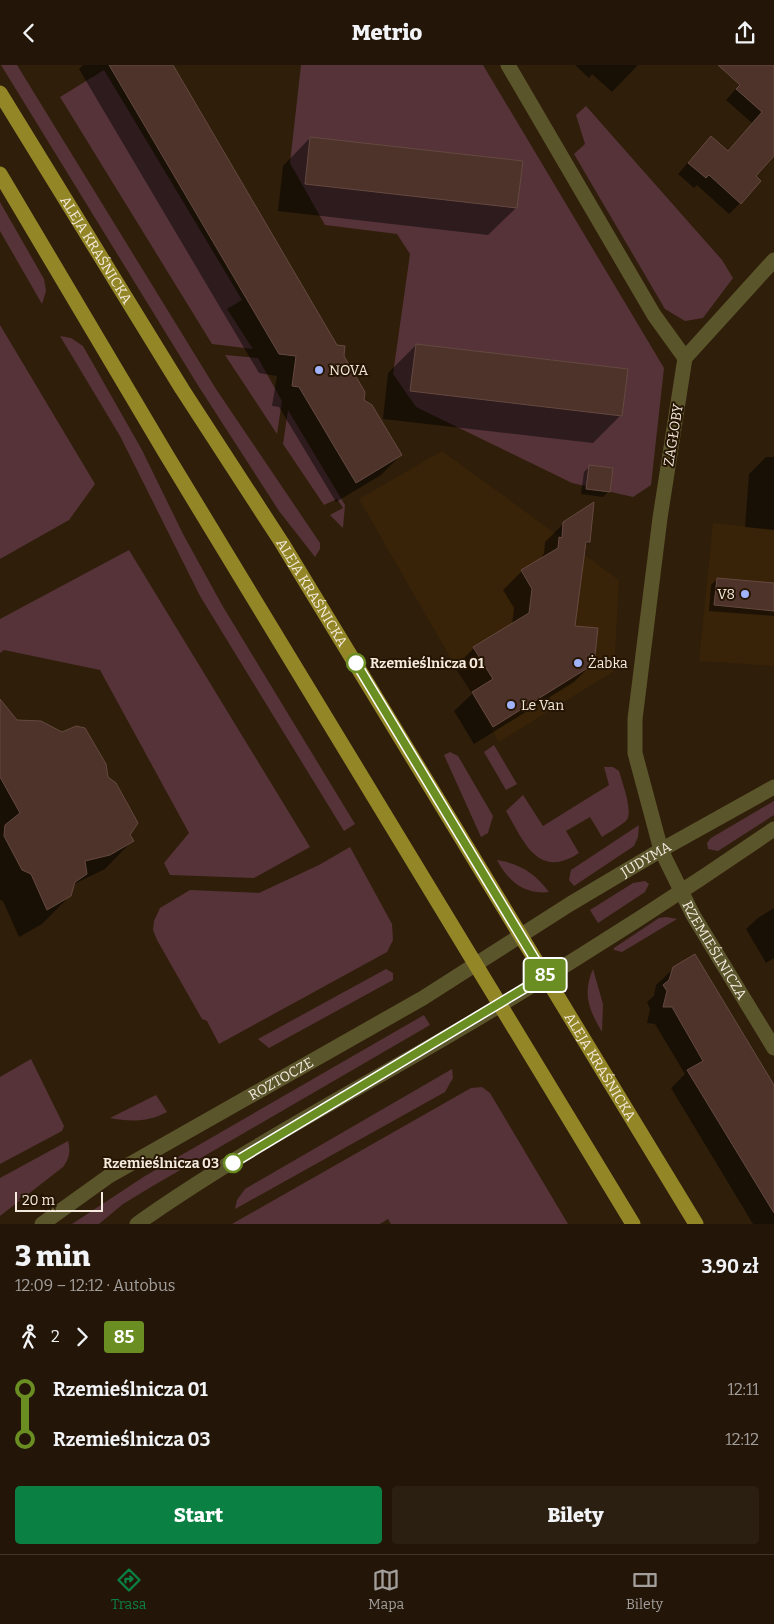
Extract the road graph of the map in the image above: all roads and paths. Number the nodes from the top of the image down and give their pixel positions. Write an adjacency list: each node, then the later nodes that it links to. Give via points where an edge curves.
1 (508, 65): 5 (street, via 654,315)
2 (0, 93): 10 (main road, ALEJA KRAŚNICKA, via 182,389 287,551)
3 (0, 174): 11 (main road)
4 (774, 260): 5 (street)
5 (684, 358): 8 (street, ZAGŁOBY, via 635,719 635,753)
6 (774, 787): 8 (street, JUDYMA)
7 (774, 829): 9 (street)
8 (661, 849): 9 (street, RZEMIEŚLNICZA); 10 (street, JUDYMA)
9 (681, 893): 12 (street); 14 (street, RZEMIEŚLNICZA)
10 (521, 936): 11 (street, ROZTOCZE); 12 (main road, ALEJA KRAŚNICKA)
11 (475, 965): 13 (main road); 15 (street, ROZTOCZE, via 423,998 110,1176)
12 (545, 976): 13 (street); 18 (main road, ALEJA KRAŚNICKA)
13 (499, 1004): 16 (street, via 227,1166); 17 (main road)
14 (774, 1048)
15 (42, 1224)
16 (137, 1224)
17 (633, 1224)
18 (696, 1224)

